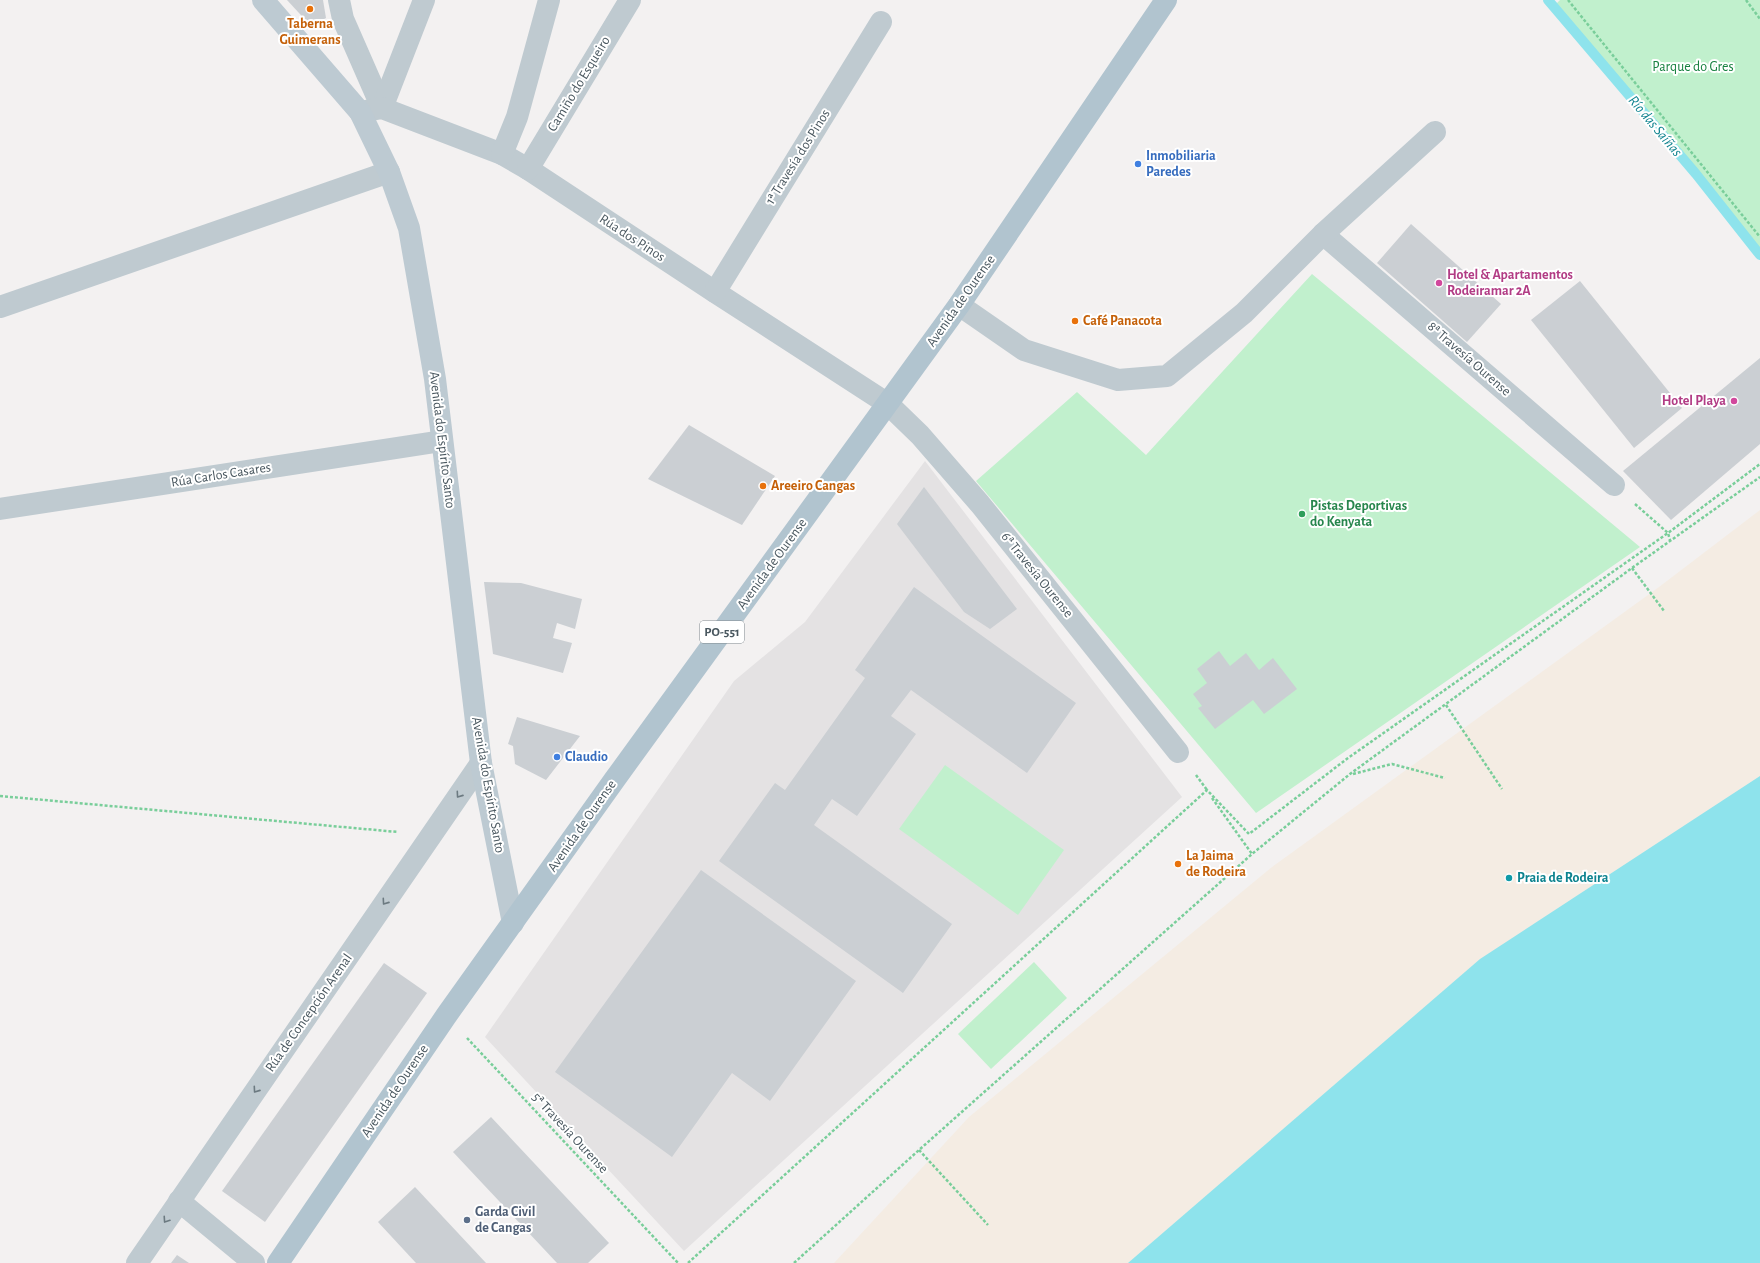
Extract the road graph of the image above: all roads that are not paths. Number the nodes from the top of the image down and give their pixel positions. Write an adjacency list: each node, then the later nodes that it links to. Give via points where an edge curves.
1 (263, 0): 9 (street, Avenida do Espírito Santo)
2 (339, 0): 8 (street, via 343,19)
3 (424, 0): 8 (street)
4 (549, 0): 11 (street, via 517,117)
5 (630, 0): 12 (street, Camiño do Esqueiro)
6 (1166, 0): 16 (main road, Avenida de Ourense / PO-551)
7 (881, 22): 15 (street, 1ª Travesía dos Pinos)
8 (382, 108): 9 (street); 11 (street, Rúa dos Pinos)
9 (360, 112): 13 (street, Avenida do Espírito Santo)
10 (1435, 132): 14 (street)
11 (502, 154): 12 (street, Rúa dos Pinos)
12 (528, 169): 15 (street, Rúa dos Pinos)
13 (389, 172): 17 (street); 19 (street, Avenida do Espírito Santo, via 409,228 435,378)
14 (1323, 234): 16 (street, via 1244,313 1168,376 1118,380 1024,350); 20 (street, 8ª Travesía Ourense)
15 (715, 292): 18 (street, Rúa dos Pinos)
16 (959, 304): 18 (main road, Avenida de Ourense / PO-551)
17 (0, 307)
18 (888, 404): 22 (street, 6ª Travesía Ourense, via 920,435 980,504); 24 (main road, Avenida de Ourense / PO-551)
19 (442, 441): 21 (street, Rúa Carlos Casares); 23 (street, Avenida do Espírito Santo)
20 (1614, 485)
21 (0, 509)
22 (1178, 752)
23 (481, 763): 24 (street, Avenida do Espírito Santo); 25 (street, Rúa de Concepción Arenal, one-way to 25)
24 (513, 924): 26 (main road, Avenida de Ourense / PO-551, via 446,1016)
25 (179, 1201): 27 (street, Rúa de Concepción Arenal, one-way to 27); 28 (street)
26 (283, 1261)
27 (137, 1263)
28 (254, 1263)

